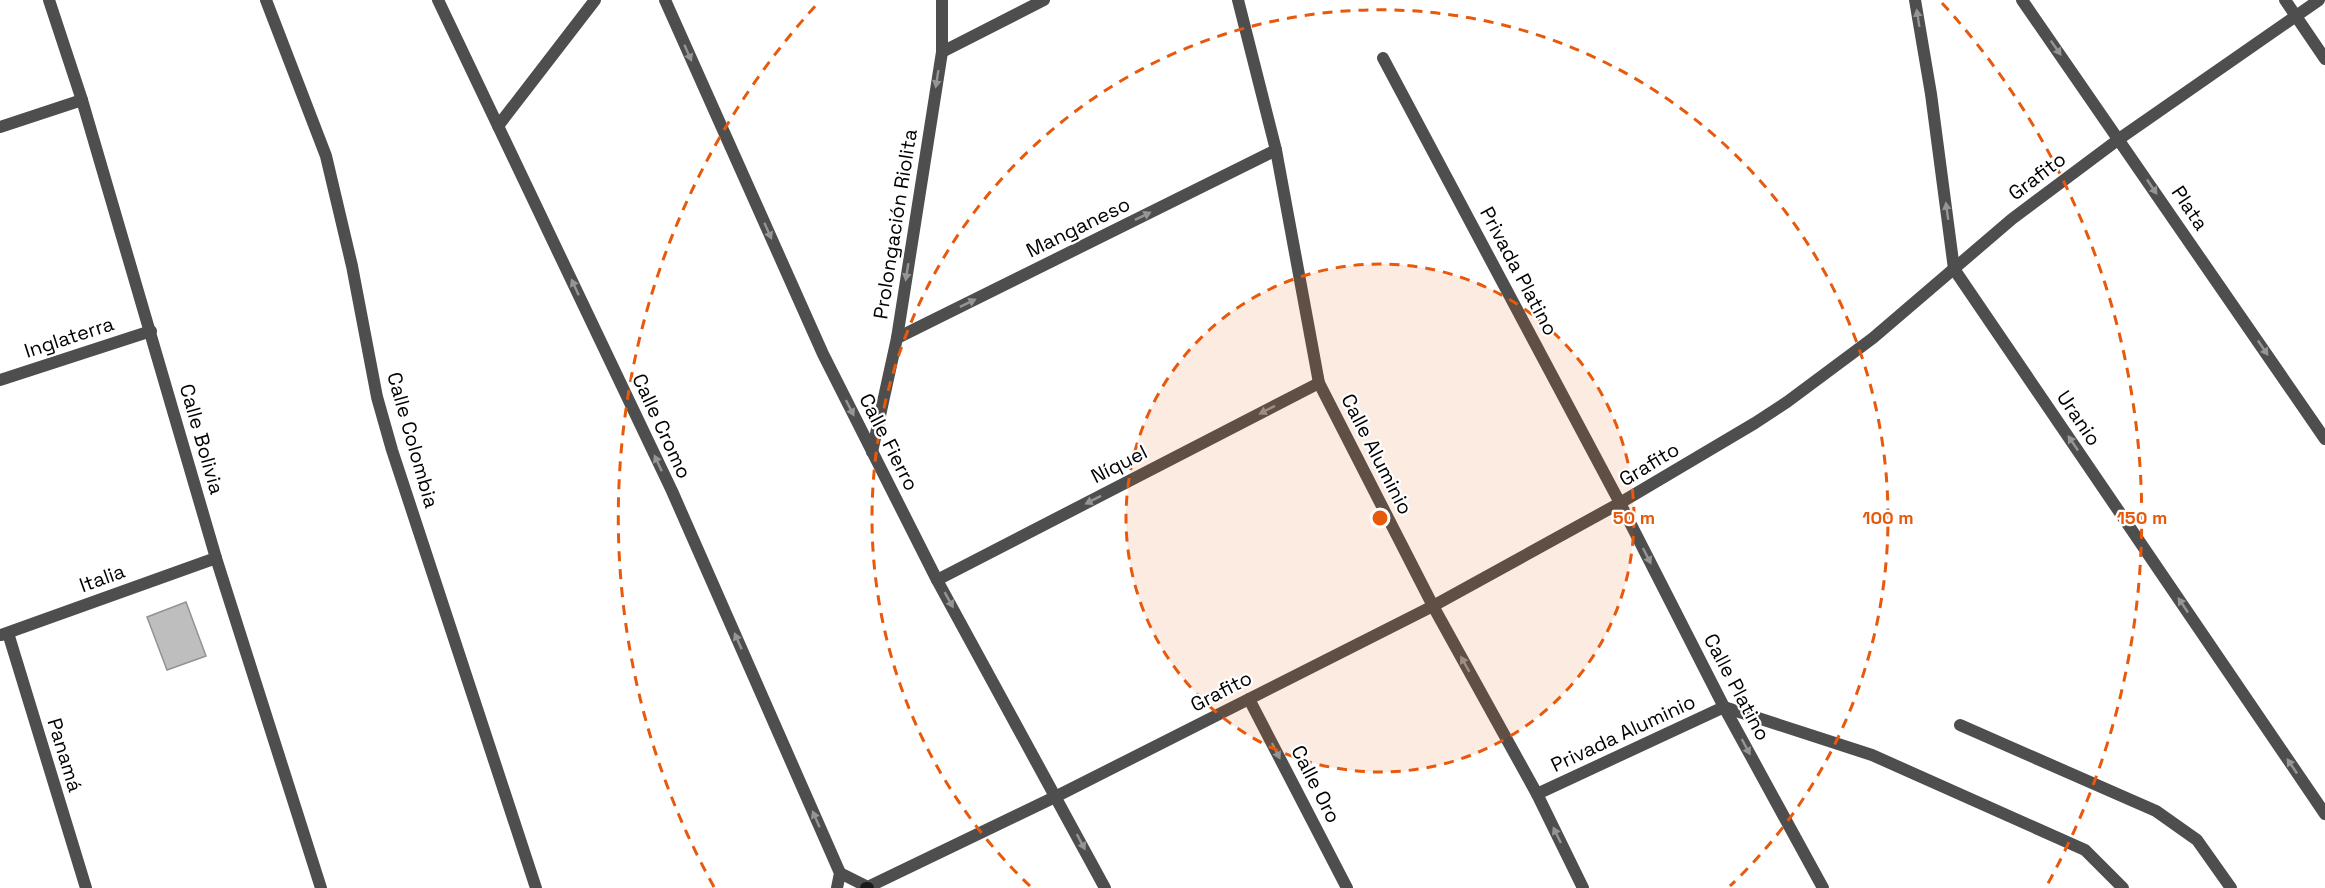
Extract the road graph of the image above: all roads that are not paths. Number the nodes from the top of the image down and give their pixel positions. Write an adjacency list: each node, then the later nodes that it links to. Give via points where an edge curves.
1 (49, 0): 17 (street, Calle Bolivia)
2 (266, 0): 43 (street, Calle Colombia, via 326,156 377,398)
3 (438, 0): 19 (street, Calle Cromo)
4 (595, 0): 19 (street)
5 (664, 0): 28 (street, Calle Fierro, one-way to 28, via 823,354)
6 (942, 0): 14 (street, Prolongación Riolita)
7 (1044, 0): 14 (street)
8 (1238, 0): 21 (street, Calle Aluminio)
9 (1915, 0): 22 (street, Uranio, one-way to 9)
10 (2022, 0): 20 (street, Plata, one-way to 20)
11 (2285, 0): 13 (street)
12 (2319, 0): 13 (street, Grafito)
13 (2295, 15): 16 (street); 20 (street, Grafito)
14 (942, 52): 24 (street, Prolongación Riolita, one-way to 24)
15 (1383, 58): 29 (street, Privada Platino)
16 (2325, 59)
17 (82, 100): 18 (street); 23 (street, Calle Bolivia)
18 (0, 126)
19 (498, 126): 40 (street, Calle Cromo, one-way to 19, via 672,491)
20 (2119, 139): 22 (street, Grafito, via 2012,219); 27 (street, Plata, one-way to 27)
21 (1276, 150): 24 (street, Manganeso, one-way to 21); 26 (street, Calle Aluminio)
22 (1954, 269): 29 (street, Grafito, via 1873,338 1787,402); 39 (street, Uranio, one-way to 22)
23 (151, 331): 25 (street, Inglaterra); 30 (street, Calle Bolivia)
24 (897, 338): 28 (street, Prolongación Riolita)
25 (0, 380)
26 (1318, 383): 31 (street, Níquel, one-way to 31); 32 (street, Calle Aluminio)
27 (2325, 439)
28 (872, 452): 31 (street, Calle Fierro)
29 (1620, 504): 32 (street, Grafito); 35 (street, Calle Platino, one-way to 35)
30 (216, 558): 33 (street, Italia); 42 (street, Calle Bolivia)
31 (938, 580): 38 (street, Calle Fierro, one-way to 38)
32 (1433, 606): 34 (street, Grafito); 37 (street, Calle Aluminio, one-way to 32)
33 (4, 634): 41 (street, Panamá)
34 (1249, 699): 38 (street, Grafito); 47 (street, Calle Oro, one-way to 47)
35 (1724, 707): 37 (street, Privada Aluminio); 49 (street, Calle Platino, one-way to 49); 50 (street, via 1872,755 2085,850)
36 (1960, 725): 51 (street, via 2156,811 2197,840)
37 (1537, 794): 48 (street, Calle Aluminio, one-way to 37)
38 (1056, 796): 45 (street, Grafito); 46 (street, Calle Fierro, one-way to 46)
39 (2325, 814)
40 (840, 873): 44 (street); 45 (street)
41 (86, 888)
42 (321, 888)
43 (536, 888)
44 (837, 888)
45 (867, 888)
46 (1105, 888)
47 (1347, 888)
48 (1583, 888)
49 (1823, 888)
50 (2123, 888)
51 (2230, 888)

